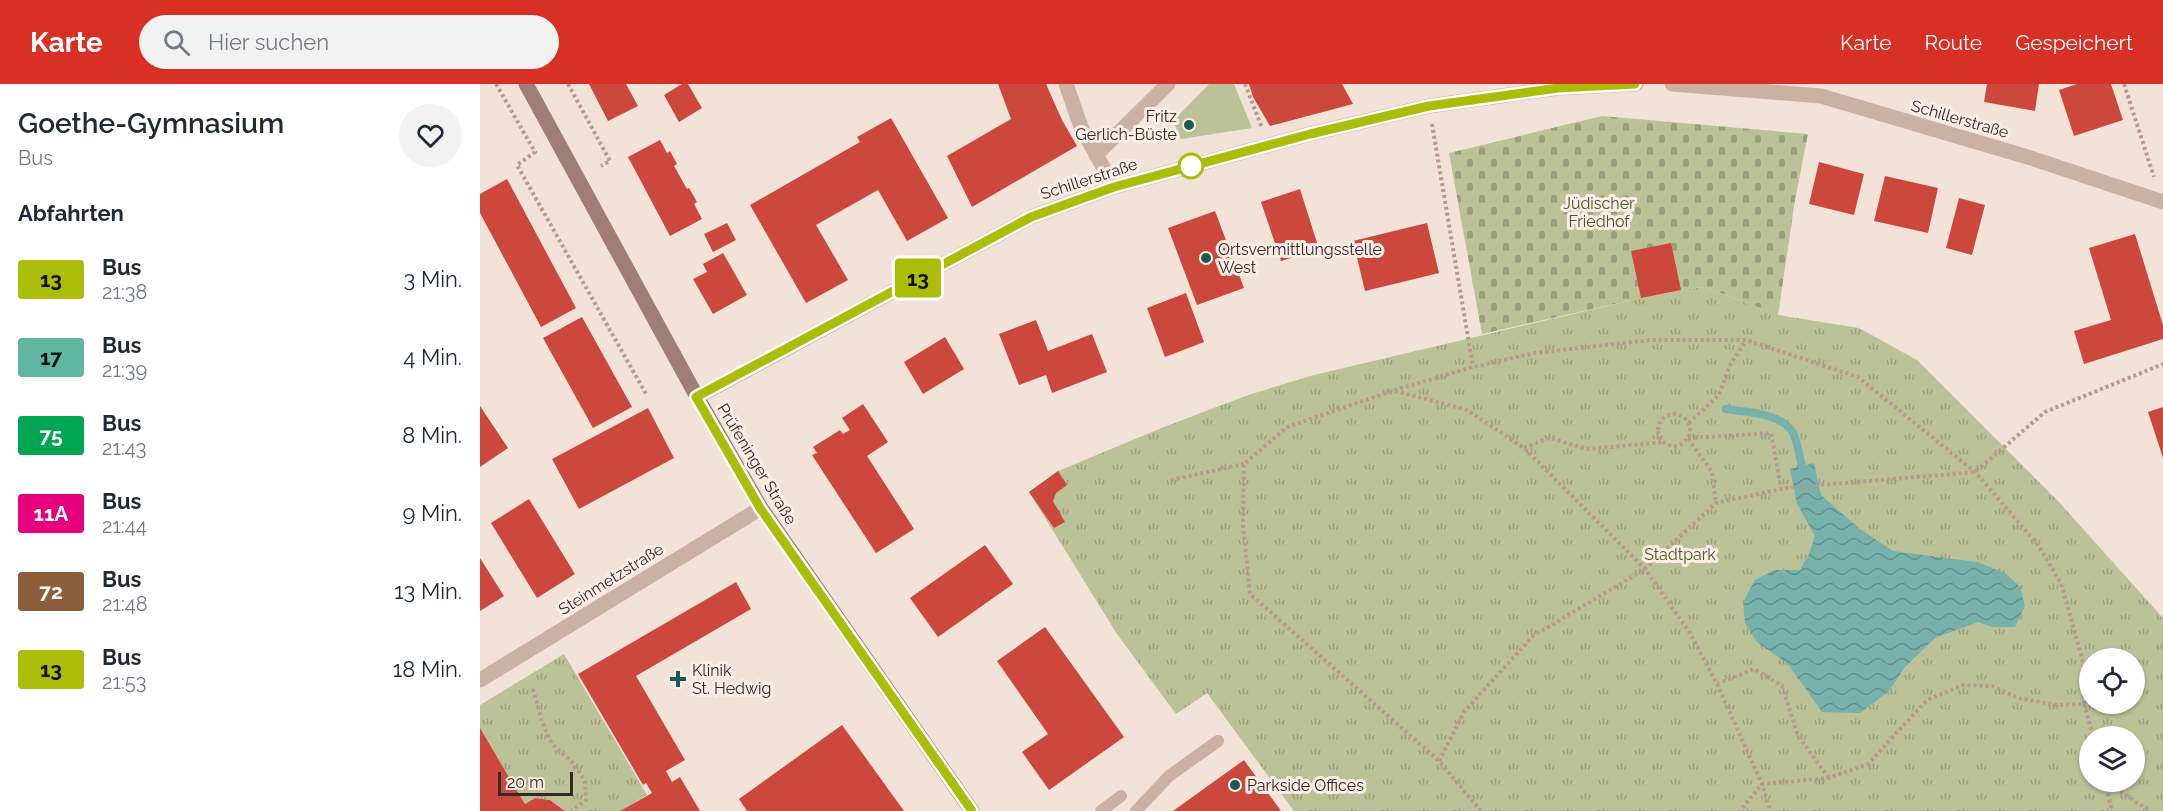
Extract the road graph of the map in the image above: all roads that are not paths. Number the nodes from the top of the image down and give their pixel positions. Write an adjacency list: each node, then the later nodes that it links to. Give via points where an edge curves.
1 (525, 84): 10 (street, Prüfeninger Straße)
2 (1066, 84): 7 (street)
3 (1168, 84): 7 (street)
4 (1636, 84): 8 (street, Schillerstraße, via 1558,88 1429,106)
5 (1671, 84): 6 (street, Schillerstraße)
6 (1821, 90): 9 (street, Schillerstraße)
7 (1096, 155): 8 (street)
8 (1114, 187): 10 (street, Schillerstraße, via 1031,217)
9 (2162, 201)
10 (696, 397): 11 (street, Prüfeninger Straße)
11 (760, 508): 12 (street, Steinmetzstraße); 15 (street, Prüfeninger Straße)
12 (480, 680)
13 (1218, 741): 17 (lane, via 1169,776)
14 (1121, 796): 16 (lane)
15 (972, 811)
16 (1101, 811)
17 (1136, 811)

